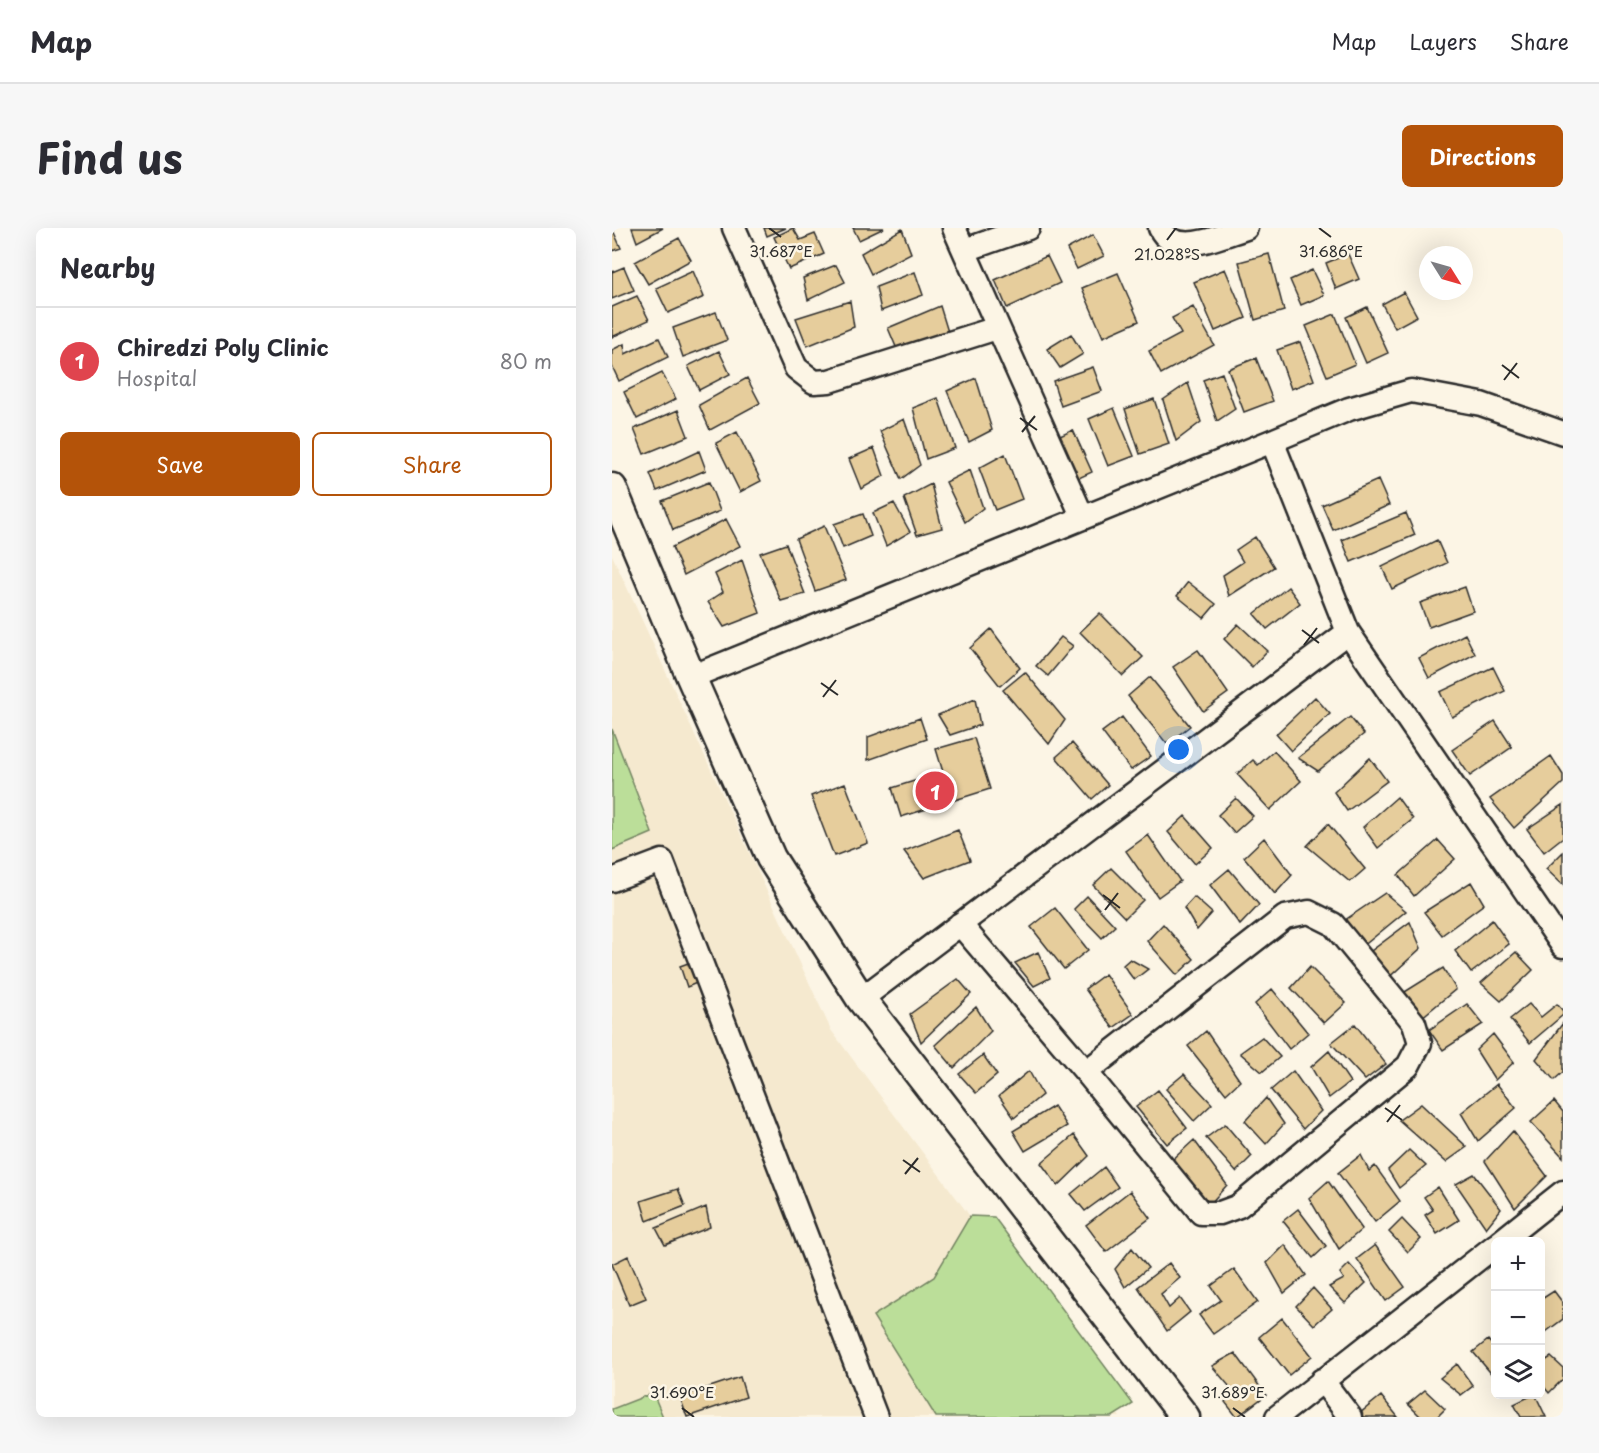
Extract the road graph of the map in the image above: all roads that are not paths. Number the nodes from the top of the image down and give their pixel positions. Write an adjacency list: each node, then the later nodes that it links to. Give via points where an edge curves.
1 (734, 228): 7 (street, via 796,368 813,382 828,381)
2 (954, 228): 6 (street)
3 (1028, 228): 6 (street)
4 (1160, 228): 5 (street, via 1178,243 1190,245)
5 (1246, 228)
6 (964, 250): 7 (street)
7 (998, 328): 11 (street)
8 (1563, 433): 9 (street, via 1481,404 1411,391 1349,409)
9 (1272, 441): 11 (street); 12 (street)
10 (614, 498): 13 (street)
11 (1083, 518): 13 (street)
12 (1348, 632): 15 (street); 16 (street)
13 (691, 677): 17 (street, via 771,858)
14 (612, 880): 23 (street, via 662,861)
15 (960, 924): 17 (street); 18 (street)
16 (1563, 946)
17 (861, 999): 24 (street)
18 (1086, 1072): 18 (street, via 1201,1213 1220,1213 1239,1206 1408,1066 1420,1043 1414,1023 1333,924 1309,912 1285,917)
19 (1563, 1192): 20 (street)
20 (1506, 1237)
21 (1491, 1249): 22 (street)
22 (1322, 1380): 25 (street); 26 (street)
23 (876, 1417)
24 (1185, 1417)
25 (1277, 1417)
26 (1350, 1417)

